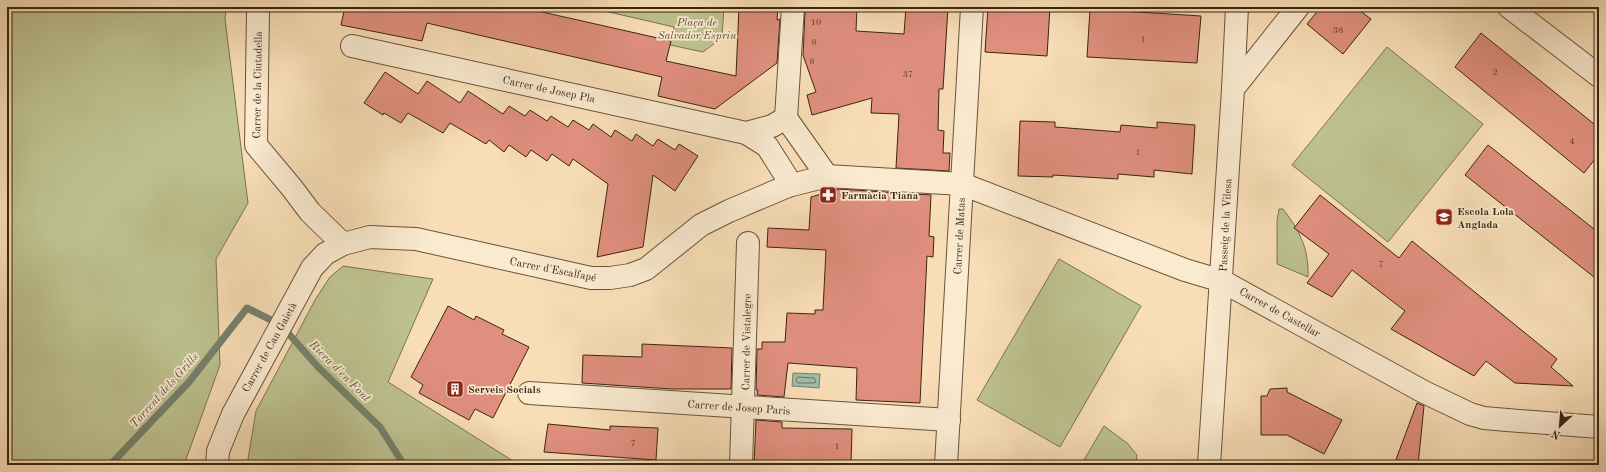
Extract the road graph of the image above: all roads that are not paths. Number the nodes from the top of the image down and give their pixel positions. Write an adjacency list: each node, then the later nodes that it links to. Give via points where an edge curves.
1 (794, 7): 10 (street, Carrer d'Escalfapé)
2 (972, 7): 14 (street, Carrer de Matas)
3 (1237, 7): 9 (street, Passeig de la Vilesa)
4 (1298, 7): 9 (street)
5 (1509, 7): 8 (street)
6 (258, 12): 17 (street, Carrer de la Ciutadella, via 256,145 310,212)
7 (352, 46): 11 (street, Carrer de Josep Pla)
8 (1599, 76)
9 (1233, 89): 18 (street, Passeig de la Vilesa)
10 (796, 131): 11 (street, Carrer de Josep Pla, via 772,126); 12 (street, via 777,146); 13 (street); 15 (street, Carrer d'Escalfapé, via 801,170 798,178)
11 (746, 133): 12 (street, Carrer de Josep Pla)
12 (767, 146): 15 (street, Carrer de Josep Pla, via 786,176)
13 (827, 176): 14 (street, Carrer d'Escalfapé); 15 (street, Carrer d'Escalfapé)
14 (962, 184): 18 (street, Carrer de Castellar, via 1185,270); 22 (street, Carrer de Matas)
15 (788, 186): 17 (street, Carrer d'Escalfapé, via 701,225 646,270 630,276 592,278 416,239 370,237)
16 (748, 243): 20 (street, Carrer de Vistalegre)
17 (343, 244): 25 (street, Carrer de Can Gaietà, via 325,254 312,268 233,414 218,451)
18 (1222, 281): 23 (street, Carrer de Castellar, via 1456,408 1484,418); 28 (street, Passeig de la Vilesa)
19 (529, 393): 20 (street, Carrer de Josep Paris)
20 (744, 407): 22 (street, Carrer de Josep Paris); 26 (street, Carrer de Vistalegre)
21 (1599, 416): 23 (street, Carrer de Castellar)
22 (949, 420): 27 (street, Carrer de Matas)
23 (1574, 424): 24 (street, Carrer de Castellar)
24 (1599, 427)
25 (216, 465)
26 (741, 465)
27 (946, 465)
28 (1209, 465)

